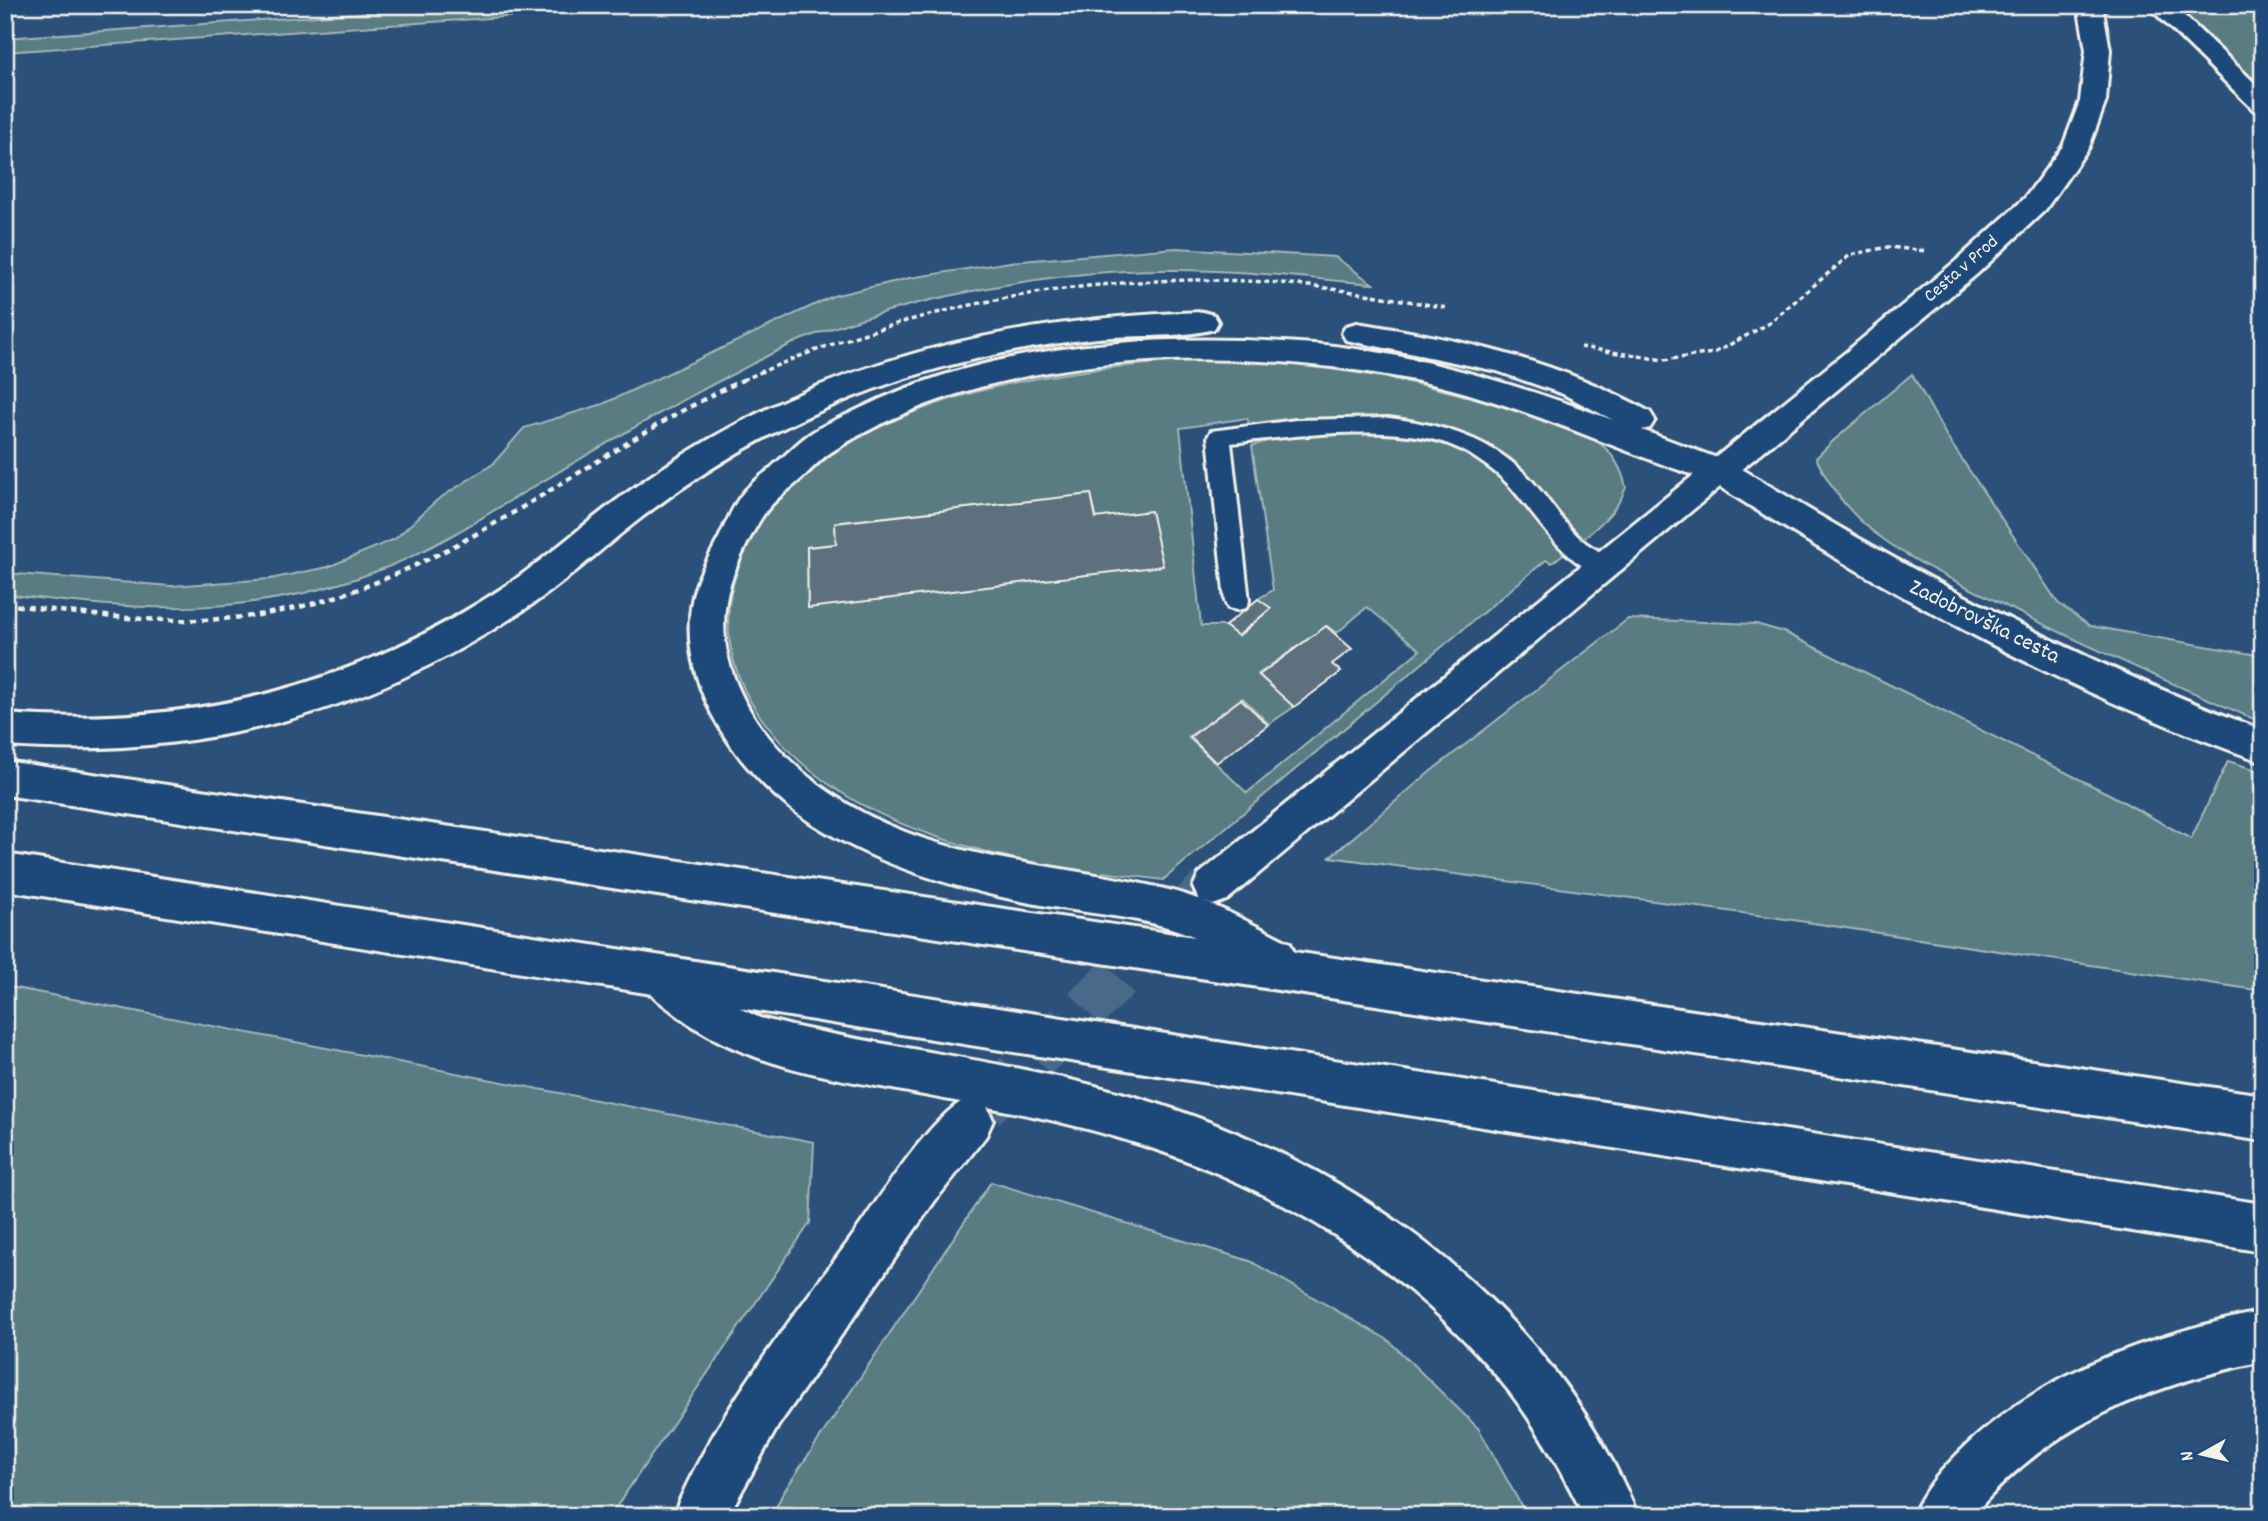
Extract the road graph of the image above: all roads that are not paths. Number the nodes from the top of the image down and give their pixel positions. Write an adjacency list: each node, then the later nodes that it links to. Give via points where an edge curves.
1 (2090, 5): 4 (main road, Cesta v Prod, via 2098,50 2093,101 2076,148 2035,204 1967,267)
2 (2159, 5): 3 (main road)
3 (2263, 105)
4 (1721, 472): 5 (main road, Cesta v Prod); 7 (main road, via 1625,412 1568,385 1431,345 1295,325 1222,322 1148,324 1041,336 876,378 769,421 698,461 627,510 490,615 449,640 367,678 279,707 176,727 76,735); 8 (main road, Zadobrovška cesta, via 1913,588 2176,715); 12 (main road, via 1534,403 1443,376 1303,353 1209,348 1063,360 960,382 854,423 822,441 768,485 730,539 718,566 707,603 707,644 716,682 733,716 776,772 830,812 951,866 1177,911)
5 (1602, 565): 6 (lane, via 1573,546 1513,475 1465,442 1421,429 1389,426 1296,428 1219,437); 11 (main road, Cesta v Prod)
6 (1237, 601)
7 (5, 730)
8 (2263, 746)
9 (5, 778): 12 (main road)
10 (5, 872): 13 (main road)
11 (1213, 887)
12 (1315, 975): 14 (main road)
13 (660, 977): 16 (main road); 19 (main road, via 735,1029 806,1050 1116,1114 1257,1166 1332,1206 1392,1244 1451,1290 1503,1343 1549,1400 1594,1475)
14 (2263, 1118)
15 (970, 1120): 18 (main road, via 917,1185 760,1408)
16 (2263, 1228)
17 (2263, 1336): 20 (main road, via 2154,1361 2091,1389 1990,1454)
18 (699, 1516)
19 (1612, 1516)
20 (1939, 1516)

